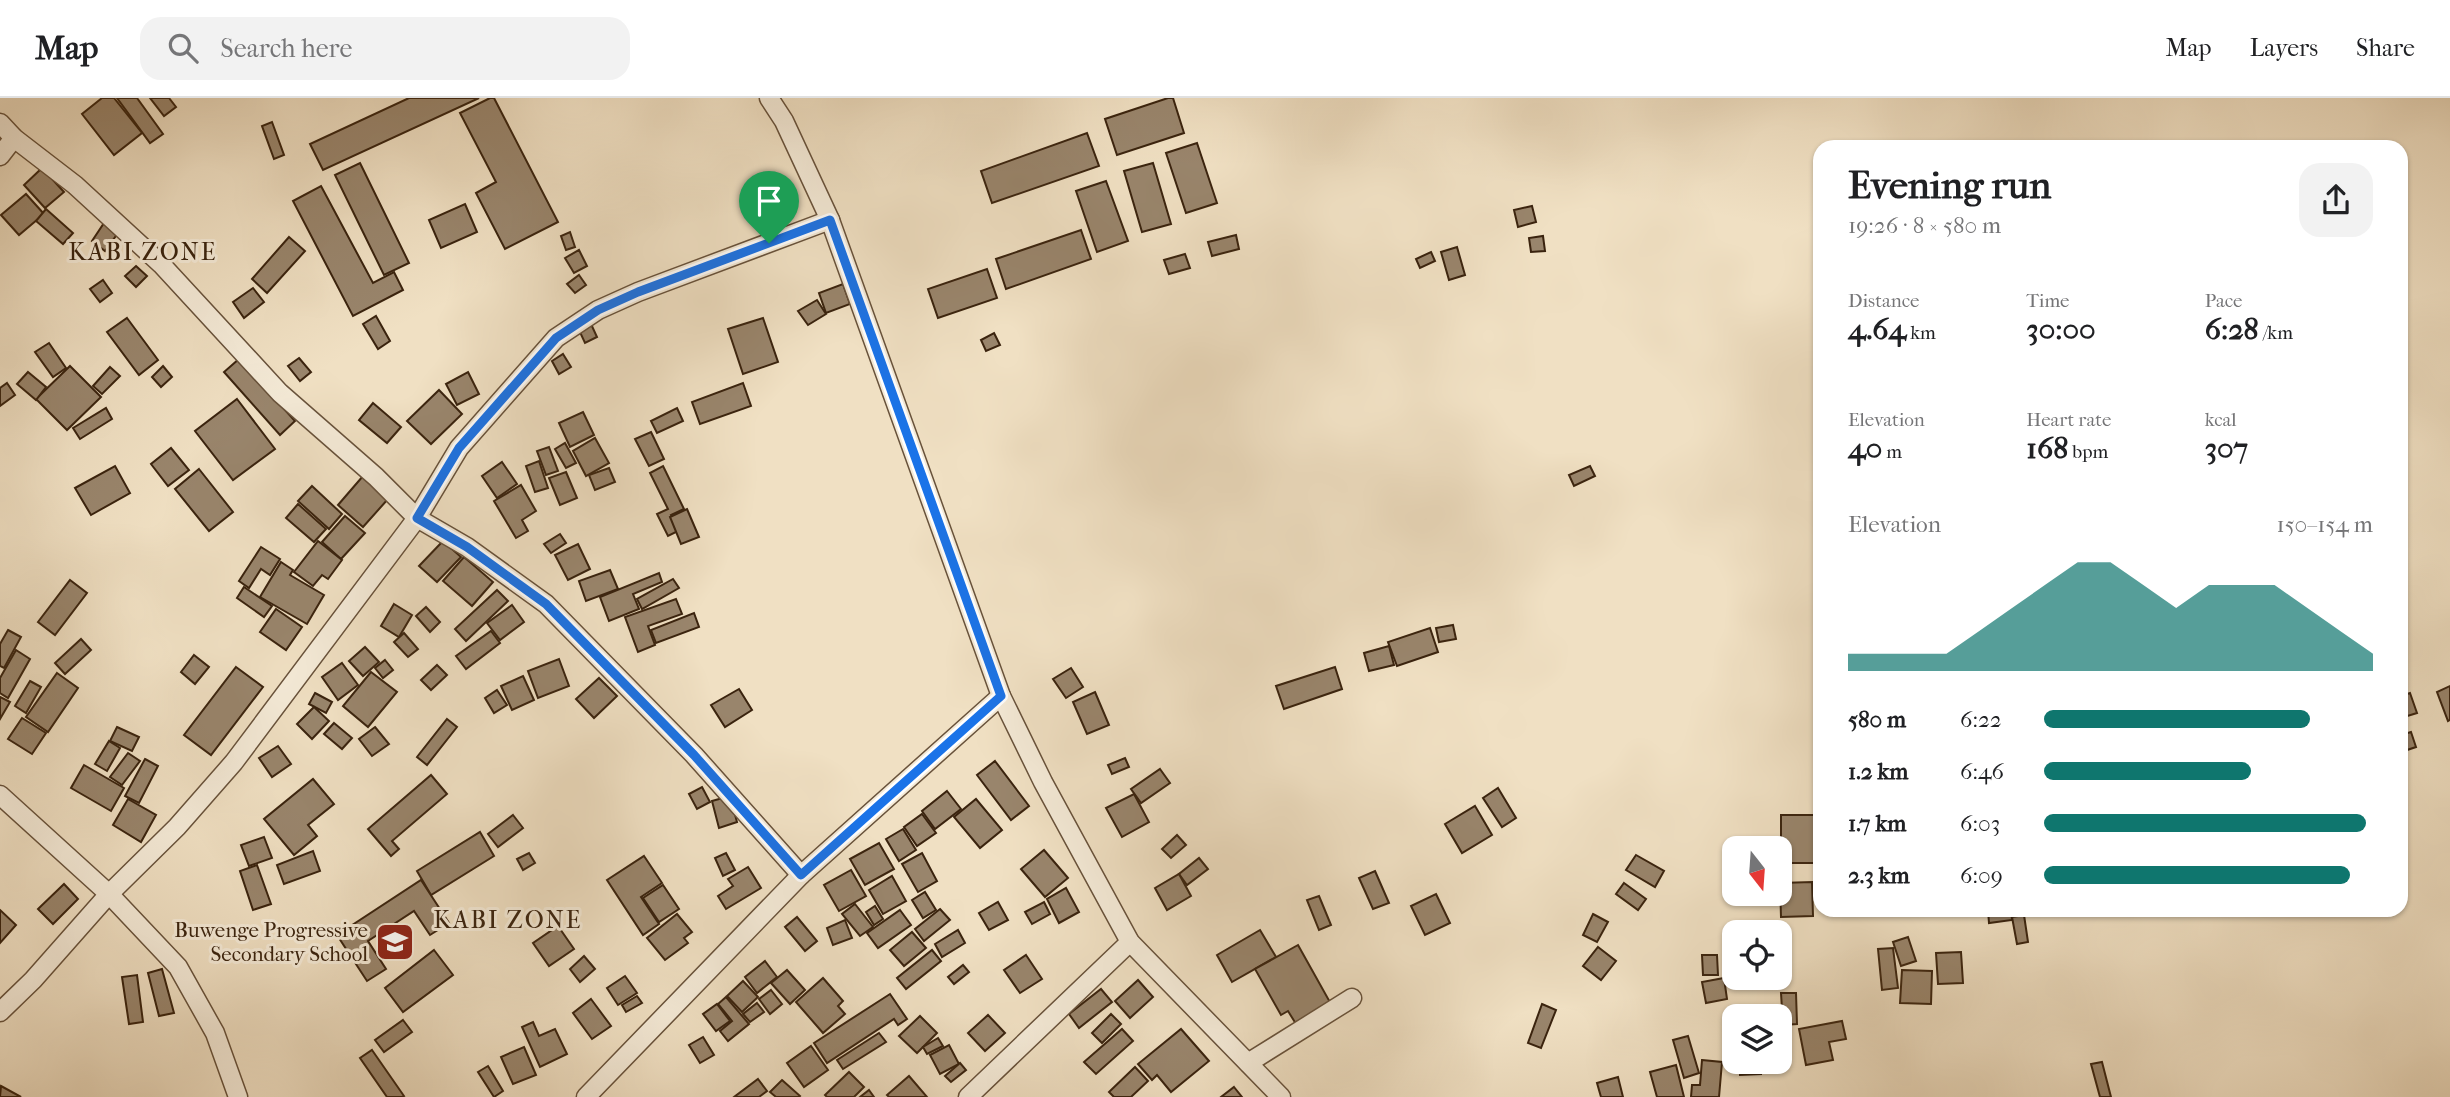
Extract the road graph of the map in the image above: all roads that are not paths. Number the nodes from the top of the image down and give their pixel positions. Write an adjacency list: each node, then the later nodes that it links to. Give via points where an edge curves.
1 (769, 98): 5 (street)
2 (0, 122): 3 (street)
3 (14, 138): 4 (street); 6 (street, via 75,185 161,264 280,393)
4 (0, 156)
5 (830, 220): 6 (street, via 638,292 598,310 556,338 459,448); 7 (street)
6 (417, 518): 9 (street, via 467,547 546,604 694,755); 10 (street, via 234,762)
7 (1001, 696): 9 (street); 11 (street)
8 (0, 795): 10 (street)
9 (801, 875): 16 (street)
10 (109, 894): 13 (street); 15 (street, via 178,967 215,1033)
11 (1130, 942): 14 (street); 17 (street)
12 (1352, 998): 14 (street)
13 (0, 1012)
14 (1248, 1063): 18 (street)
15 (238, 1097)
16 (586, 1097)
17 (968, 1097)
18 (1281, 1097)

